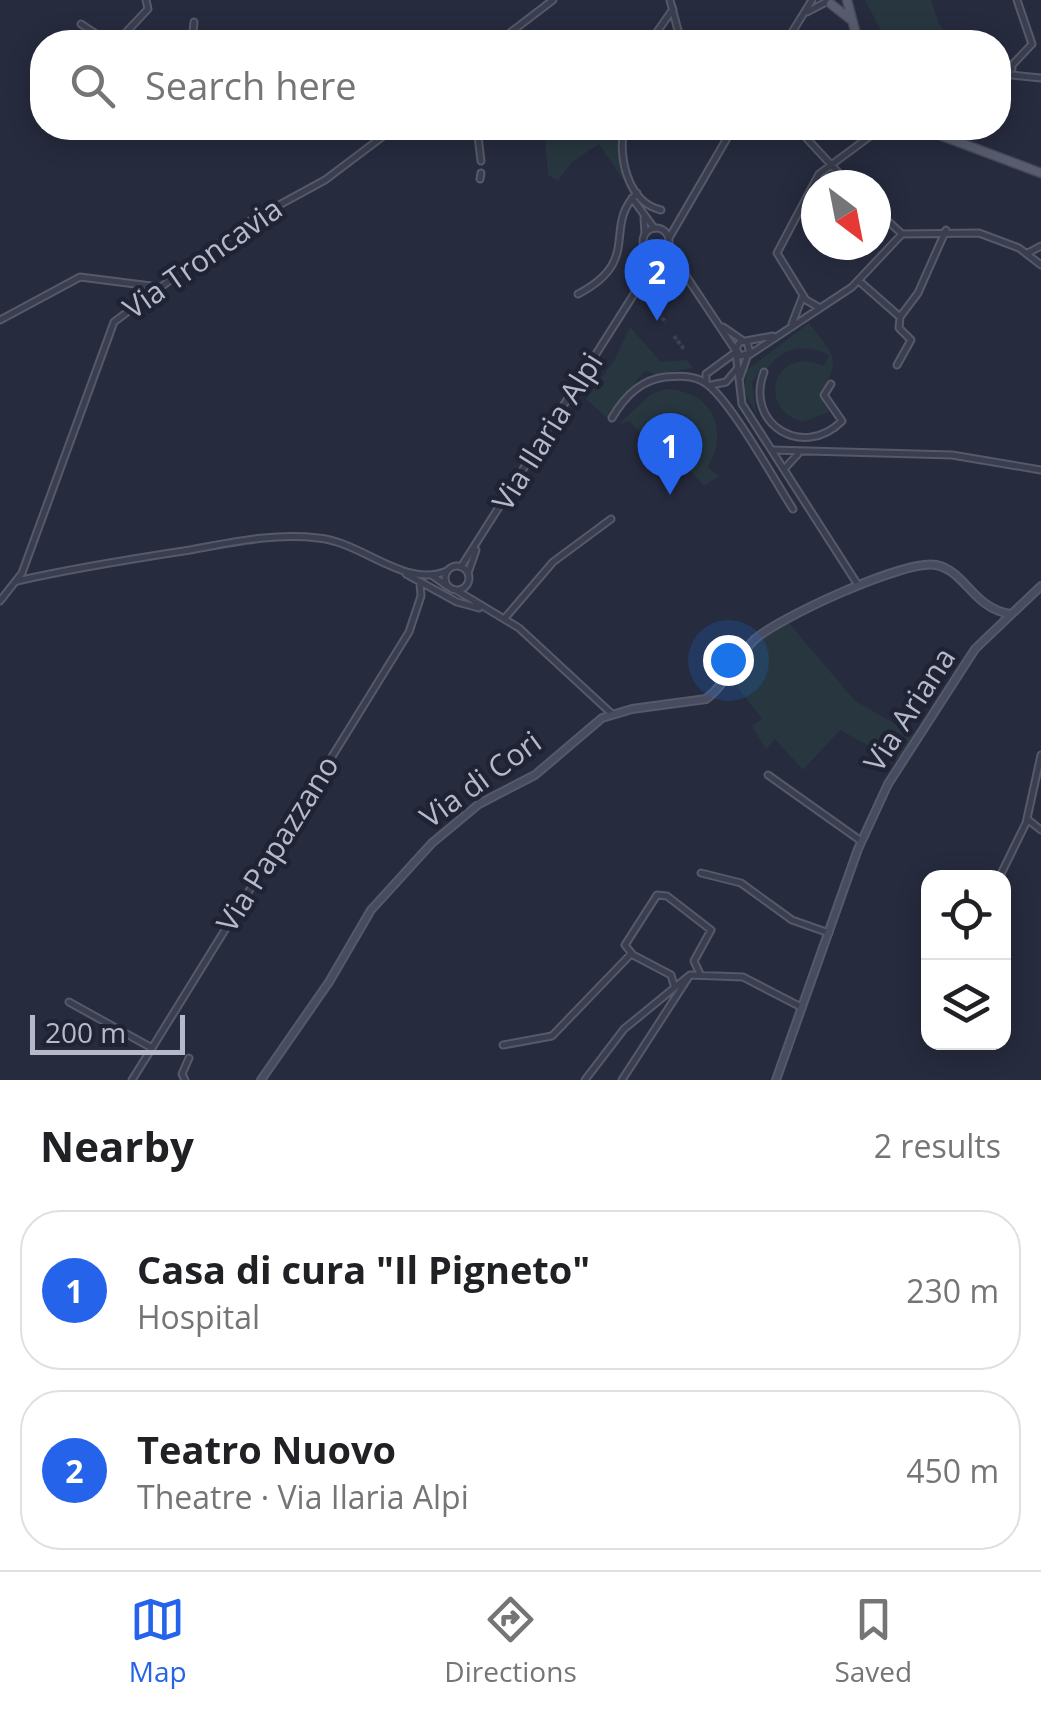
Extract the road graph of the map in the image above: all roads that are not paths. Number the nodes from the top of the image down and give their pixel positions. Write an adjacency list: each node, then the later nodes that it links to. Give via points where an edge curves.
1 (146, 0): 14 (street, via 148,10)
2 (553, 0): 16 (street)
3 (670, 0): 8 (street)
4 (812, 0): 9 (street)
5 (845, 0): 7 (main road); 12 (main road)
6 (1017, 0): 21 (street, via 1033,40)
7 (827, 2): 9 (street); 12 (main road)
8 (673, 10): 17 (street); 18 (street)
9 (804, 14): 19 (street)
10 (194, 22): 15 (street)
11 (81, 24): 13 (street)
12 (853, 24): 20 (main road)
13 (90, 30)
14 (129, 30)
15 (193, 30)
16 (514, 30)
17 (659, 30)
18 (679, 30)
19 (794, 30)
20 (855, 30)
21 (1012, 72): 22 (street)
22 (1041, 78)
23 (378, 140): 54 (street, Via Troncavia, via 327,179 251,219)
24 (478, 140): 32 (street)
25 (623, 140): 36 (street)
26 (726, 140): 39 (street)
27 (808, 140): 33 (street)
28 (864, 140): 33 (street)
29 (947, 140): 31 (main road)
30 (960, 140): 31 (street)
31 (958, 145): 35 (main road)
32 (481, 161)
33 (830, 165): 34 (street); 56 (street, via 815,180 777,253)
34 (835, 170)
35 (1041, 173)
36 (635, 196): 37 (street); 38 (street); 55 (street, via 622,212 614,266)
37 (661, 210)
38 (644, 214): 41 (street); 43 (street)
39 (678, 218): 41 (street); 45 (street)
40 (891, 224): 44 (street)
41 (656, 228): 43 (street); 45 (street)
42 (946, 230): 44 (street); 49 (street, via 982,234); 58 (street)
43 (645, 234): 47 (street)
44 (902, 234): 53 (street)
45 (669, 240): 48 (street, Via Ilaria Alpi); 50 (street)
46 (1041, 246): 49 (street)
47 (646, 250): 48 (street); 52 (street)
48 (661, 253): 50 (street); 52 (street, Via Ilaria Alpi)
49 (1028, 253): 51 (street)
50 (672, 255): 60 (street)
51 (1041, 265)
52 (646, 268): 87 (street, Via Ilaria Alpi)
53 (859, 281): 57 (street); 58 (street)
54 (159, 288): 59 (street, via 80,277); 93 (street, Via Troncavia, via 110,329)
55 (578, 294)
56 (802, 295): 57 (street); 61 (street, via 799,315)
57 (820, 308): 61 (street)
58 (900, 317): 65 (street, via 900,329 912,343)
59 (0, 320)
60 (723, 327): 62 (street); 63 (street)
61 (784, 332): 62 (street); 64 (street)
62 (746, 342): 63 (street); 64 (street)
63 (736, 352): 64 (street); 66 (street); 69 (street, via 707,373)
64 (748, 356): 68 (street)
65 (898, 365)
66 (738, 367): 68 (street); 69 (street, via 726,382)
67 (764, 372): 76 (street, via 760,403)
68 (739, 380): 71 (street)
69 (707, 384): 72 (street); 74 (street, via 681,376 646,382)
70 (832, 384): 78 (street, via 824,395 841,415 840,424 815,438)
71 (742, 404): 72 (street); 73 (street)
72 (730, 410): 75 (street)
73 (747, 412): 75 (street); 77 (street)
74 (612, 418)
75 (734, 420): 84 (street)
76 (773, 427): 77 (street); 78 (street)
77 (760, 432): 79 (street)
78 (785, 435): 79 (street)
79 (771, 449): 80 (street); 81 (street)
80 (802, 452): 81 (street); 82 (street, via 957,455)
81 (784, 469): 83 (street)
82 (1041, 470)
83 (795, 486): 84 (street); 96 (street)
84 (783, 494): 85 (street)
85 (793, 509)
86 (610, 518): 104 (street, via 550,565)
87 (479, 543): 88 (street, Via Ilaria Alpi); 90 (street, Via Ilaria Alpi)
88 (462, 566): 89 (street); 90 (street)
89 (447, 572): 92 (street); 97 (street)
90 (468, 572): 94 (street)
91 (403, 573): 92 (street); 93 (street, via 346,542 275,534); 95 (street)
92 (433, 576): 97 (street)
93 (17, 580): 101 (street, Via Troncavia)
94 (469, 581): 99 (street); 100 (street)
95 (420, 583): 102 (street); 121 (street, Via Papazzano, via 409,630)
96 (858, 585): 103 (main road, Via di Cori, via 937,565 986,606); 105 (main road, Via di Cori, via 765,631 706,699)
97 (447, 586): 99 (street)
98 (1041, 586): 103 (main road, Via Ariana)
99 (456, 590): 100 (street)
100 (471, 600): 102 (street)
101 (0, 601)
102 (478, 608): 104 (street)
103 (1011, 614): 110 (main road, Via Ariana, via 973,652 890,781)
104 (504, 618): 105 (street)
105 (612, 714): 125 (main road, Via di Cori, via 578,734 532,777 474,807 421,853 368,914)
106 (1041, 755): 108 (street)
107 (768, 775): 110 (street)
108 (1027, 819): 109 (street); 111 (street)
109 (1041, 830)
110 (861, 841): 113 (main road, Via Ariana)
111 (1003, 870)
112 (701, 874): 113 (street, via 741,883 788,918)
113 (830, 933): 119 (main road, Via Ariana)
114 (631, 954): 115 (street, via 627,936 652,898 664,895 711,930 694,962); 117 (street, via 669,974); 120 (street, via 552,1036)
115 (700, 974): 116 (street); 119 (street, via 745,978)
116 (690, 976): 117 (street); 127 (street)
117 (674, 985): 126 (street, via 620,1032)
118 (69, 1002): 121 (street)
119 (804, 1009): 128 (main road, Via Ariana)
120 (503, 1045)
121 (152, 1048): 123 (street, Via Papazzano)
122 (190, 1058): 124 (street)
123 (132, 1080)
124 (185, 1080)
125 (260, 1080)
126 (585, 1080)
127 (622, 1080)
128 (776, 1080)

